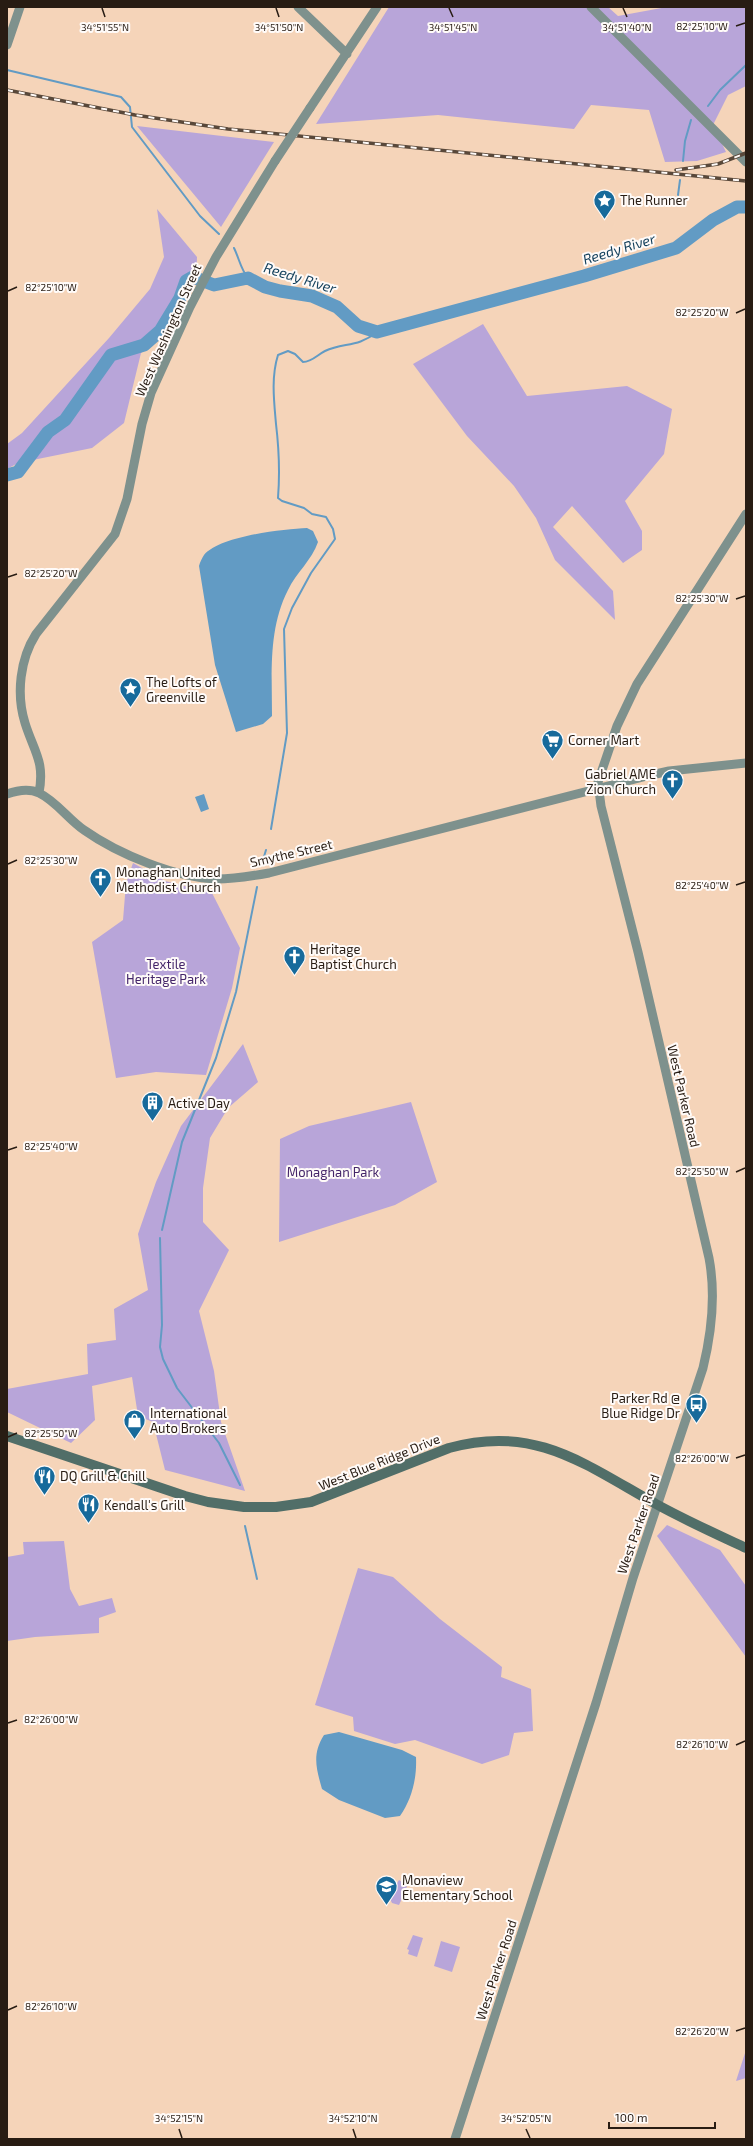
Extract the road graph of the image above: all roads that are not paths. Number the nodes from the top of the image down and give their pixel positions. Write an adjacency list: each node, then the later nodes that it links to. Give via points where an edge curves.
1 (20, 7): 5 (street)
2 (298, 7): 6 (street)
3 (377, 7): 6 (street, West Washington Street)
4 (591, 7): 7 (street)
5 (7, 45)
6 (347, 54): 11 (street, West Washington Street, bridge, via 275,161 210,268 190,307 151,393 127,500 115,534 36,634 26,655 21,680 22,704 25,722 41,768)
7 (746, 162)
8 (746, 514): 10 (street, via 637,684 610,747)
9 (746, 763): 10 (street, Smythe Street, via 669,771)
10 (598, 790): 11 (street, Smythe Street, via 269,873 216,879 200,878 166,869 101,841 82,829); 14 (street, West Parker Road, via 712,1276 712,1319 708,1349)
11 (39, 793): 12 (street, via 26,790)
12 (7, 794)
13 (7, 1436): 14 (main road, West Blue Ridge Drive, via 185,1496 208,1502 259,1507 311,1502 470,1442 524,1441 563,1453)
14 (658, 1506): 15 (main road, West Blue Ridge Drive); 16 (street, West Parker Road)
15 (746, 1548)
16 (455, 2139)

